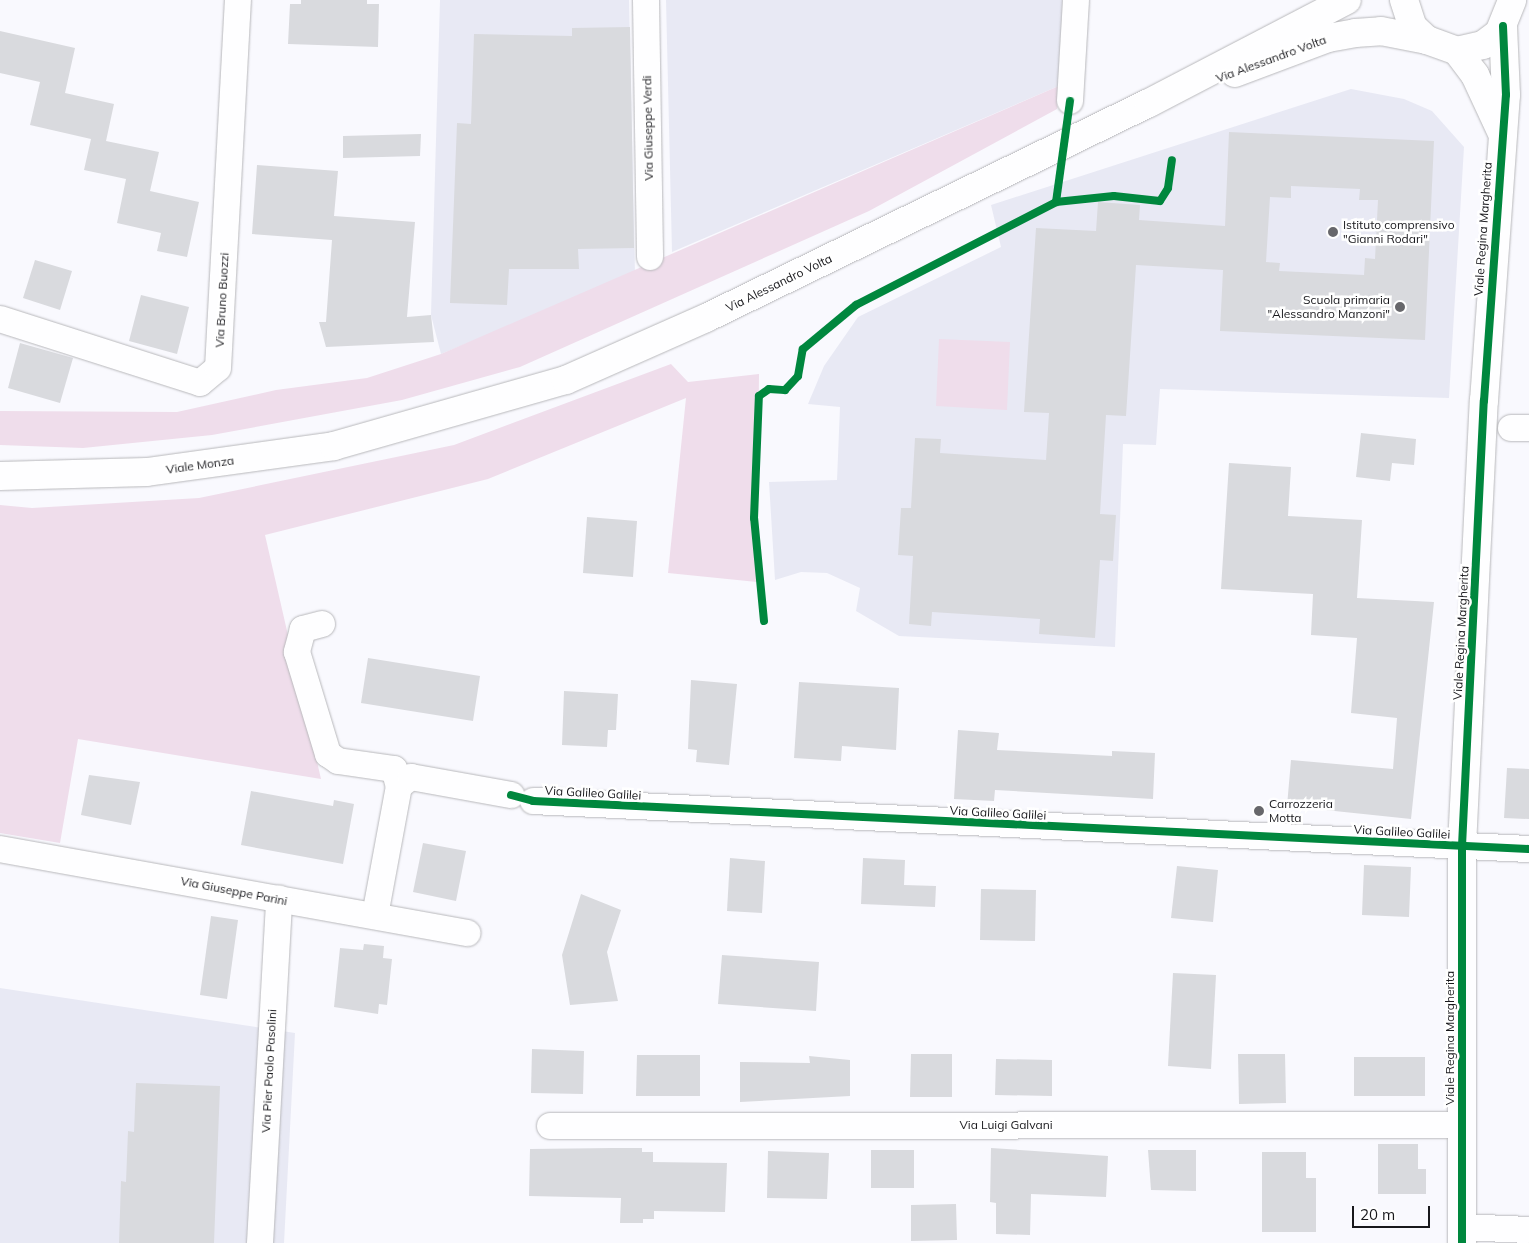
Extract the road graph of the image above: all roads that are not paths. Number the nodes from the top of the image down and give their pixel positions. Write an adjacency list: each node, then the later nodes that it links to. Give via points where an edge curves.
1 (238, 0): 14 (street, Via Bruno Buozzi, via 218,368 200,383)
2 (646, 0): 13 (street, Via Giuseppe Verdi)
3 (1076, 0): 10 (street)
4 (1347, 0): 11 (main road, Via Alessandro Volta)
5 (1404, 0): 8 (main road, via 1413,27)
6 (1512, 0): 7 (main road)
7 (1503, 26): 9 (main road, via 1483,45); 12 (main road, Viale Regina Margherita, via 1508,51)
8 (1426, 40): 9 (main road, Via Alessandro Volta); 11 (main road, Via Alessandro Volta, via 1381,32 1328,38)
9 (1457, 51): 12 (main road, Viale Regina Margherita, via 1475,75)
10 (1070, 101)
11 (1149, 103): 15 (main road, Via Alessandro Volta, via 706,318 566,380)
12 (1500, 131): 19 (main road, Viale Regina Margherita)
13 (650, 257)
14 (0, 319)
15 (398, 432): 16 (main road, Viale Monza, via 334,446 147,472)
16 (0, 476)
17 (322, 624): 18 (street, via 303,629 297,652 328,754 338,761 394,769)
18 (399, 786): 19 (street, Via Galileo Galilei, via 411,777 522,798); 23 (street)
19 (1462, 846): 21 (street, Via Galileo Galilei); 25 (main road, Viale Regina Margherita)
20 (0, 849): 22 (street, Via Giuseppe Parini)
21 (1529, 849)
22 (278, 899): 23 (street, Via Giuseppe Parini); 29 (street, Via Pier Paolo Pasolini)
23 (375, 916): 24 (street, Via Giuseppe Parini)
24 (468, 933)
25 (1462, 1125): 26 (street, Via Luigi Galvani); 28 (main road, Viale Regina Margherita)
26 (550, 1126)
27 (1529, 1230): 28 (street)
28 (1462, 1235)
29 (260, 1243)

